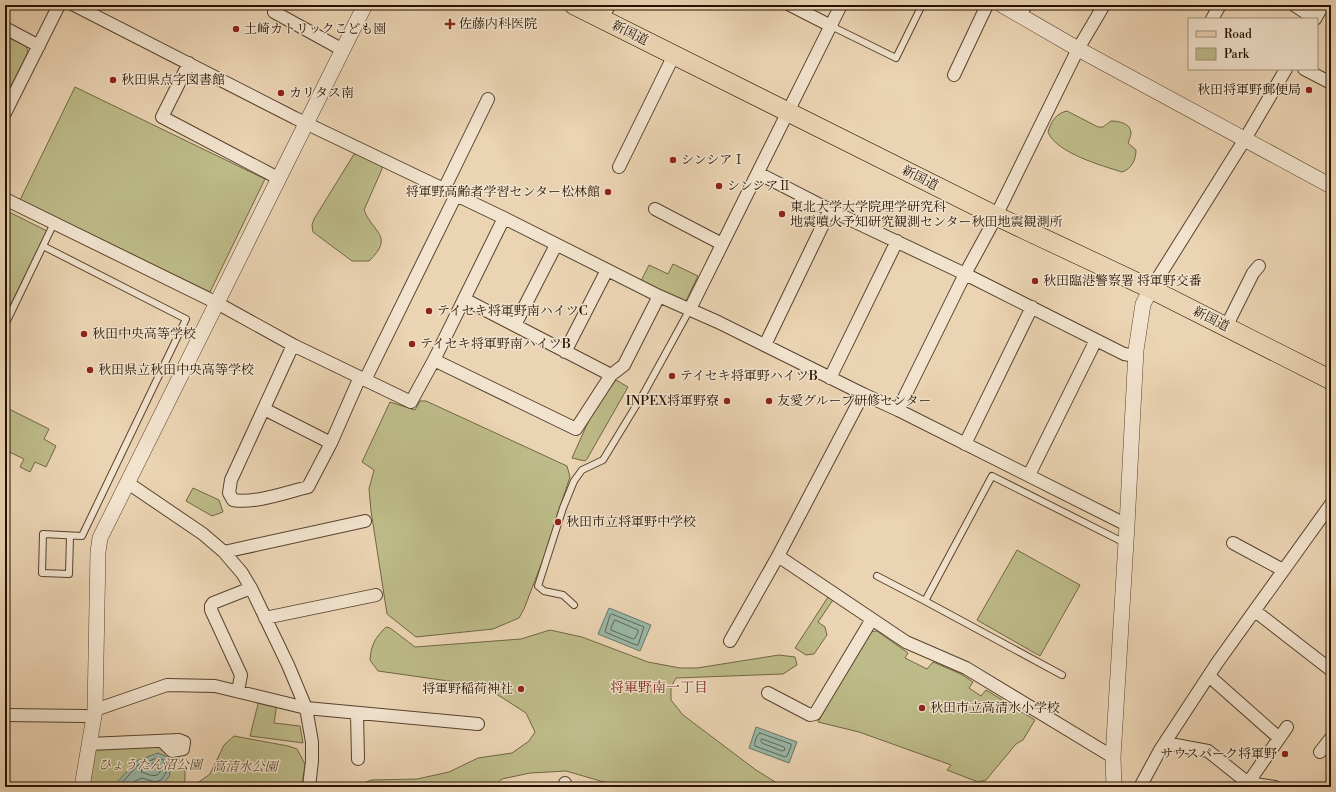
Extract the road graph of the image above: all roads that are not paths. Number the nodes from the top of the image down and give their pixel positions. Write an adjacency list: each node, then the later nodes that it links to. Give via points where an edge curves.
1 (59, 5): 22 (street)
2 (74, 5): 26 (street)
3 (365, 5): 24 (street)
4 (574, 5): 16 (main road, 新国道)
5 (790, 5): 20 (street)
6 (841, 5): 20 (street)
7 (922, 5): 20 (lane, via 896,58)
8 (987, 5): 29 (street)
9 (1002, 5): 14 (street)
10 (1104, 5): 23 (street)
11 (1220, 5): 17 (street)
12 (1294, 5): 18 (street)
13 (1323, 5): 19 (street)
14 (1023, 10): 23 (street)
15 (274, 12): 24 (street)
16 (605, 12): 25 (main road, 新国道)
17 (1213, 18)
18 (1314, 18)
19 (1316, 18)
20 (831, 26): 32 (street)
21 (5, 28): 22 (street)
22 (39, 46): 33 (street)
23 (1078, 49): 35 (street); 45 (street)
24 (343, 50): 34 (street)
25 (674, 55): 32 (main road, 新国道); 36 (street)
26 (188, 63): 34 (street); 38 (street, via 162,117)
27 (1285, 70): 35 (street)
28 (1306, 70): 30 (street)
29 (954, 75)
30 (1331, 83)
31 (488, 99): 40 (street)
32 (789, 112): 37 (street); 45 (main road, 新国道)
33 (5, 113)
34 (306, 123): 38 (street); 40 (street)
35 (1245, 139): 39 (street); 55 (street)
36 (619, 167)
37 (758, 173): 44 (street); 49 (street)
38 (278, 178): 58 (street)
39 (1331, 186)
40 (444, 189): 41 (street)
41 (456, 195): 46 (street); 72 (street)
42 (5, 199): 47 (street)
43 (655, 209): 49 (street)
44 (830, 210): 48 (street); 66 (street)
45 (996, 216): 54 (street); 55 (main road, 新国道)
46 (504, 218): 50 (street); 57 (street)
47 (54, 223): 51 (lane); 58 (street)
48 (897, 241): 54 (street); 71 (street)
49 (722, 244): 60 (street)
50 (556, 245): 53 (street); 62 (street)
51 (43, 246): 61 (lane); 84 (lane, via 186,318 82,536)
52 (1259, 266): 63 (street)
53 (607, 270): 56 (street); 67 (street)
54 (965, 274): 59 (street); 76 (street)
55 (1151, 289): 63 (main road, 新国道); 68 (street, via 1143,304)
56 (659, 296): 60 (street); 70 (street, via 624,365)
57 (464, 299): 62 (street); 69 (street)
58 (217, 303): 65 (street); 80 (street)
59 (1032, 307): 64 (street); 78 (street)
60 (690, 309): 66 (street); 94 (lane, via 646,391 603,460 582,470 574,481 538,586 544,591 563,594)
61 (5, 325)
62 (515, 325): 67 (street)
63 (1226, 327): 73 (main road, 新国道)
64 (1096, 340): 68 (street, via 1124,354); 79 (street)
65 (293, 345): 72 (street); 75 (street)
66 (765, 345): 71 (street)
67 (565, 352): 70 (street)
68 (1136, 356): 83 (street)
69 (434, 360): 70 (street, via 576,429); 72 (street, via 411,402)
70 (611, 376)
71 (830, 378): 74 (street)
72 (363, 379): 77 (street)
73 (1331, 380)
74 (863, 394): 76 (street); 88 (street)
75 (264, 409): 77 (street); 77 (street, via 231,480 229,493 233,500 255,500 308,488)
76 (898, 410): 78 (street)
77 (331, 443)
78 (965, 444): 79 (street)
79 (1028, 476): 83 (street)
80 (128, 483): 87 (street, via 203,534); 106 (street, via 100,538)
81 (1331, 504): 89 (street)
82 (365, 521): 87 (street)
83 (1128, 525): 85 (street)
84 (70, 536): 84 (lane, via 43,534 42,573 70,574)
85 (1126, 544): 93 (lane, via 992,476); 116 (street)
86 (1233, 544): 89 (street)
87 (224, 552): 91 (street)
88 (778, 556): 97 (street); 98 (street)
89 (1283, 570): 95 (street)
90 (877, 576): 93 (lane)
91 (251, 588): 96 (street); 102 (street, via 211,606 241,675)
92 (376, 594): 96 (street)
93 (925, 601): 100 (lane)
94 (574, 605)
95 (1254, 611): 99 (street); 101 (street)
96 (265, 618): 104 (street)
97 (872, 619): 103 (street, via 815,714 810,715); 116 (street, via 906,642 966,668)
98 (730, 640)
99 (1331, 670)
100 (1062, 675)
101 (1209, 676): 110 (street); 113 (street)
102 (238, 691): 104 (street); 106 (street, via 215,686 167,685)
103 (768, 693)
104 (306, 708): 105 (street); 120 (street, via 312,742)
105 (357, 713): 108 (street); 117 (street)
106 (94, 714): 107 (street); 114 (street)
107 (5, 715)
108 (478, 724)
109 (1287, 727): 110 (street)
110 (1279, 738): 118 (street)
111 (1331, 738): 115 (street)
112 (162, 741): 114 (street)
113 (1165, 743): 118 (street, via 1208,751); 122 (street)
114 (89, 744): 119 (street)
115 (1320, 752)
116 (1113, 757): 121 (street)
117 (358, 759)
118 (1248, 783): 123 (street)
119 (82, 787)
120 (309, 787)
121 (1114, 787)
122 (1140, 787)
123 (1275, 787)

